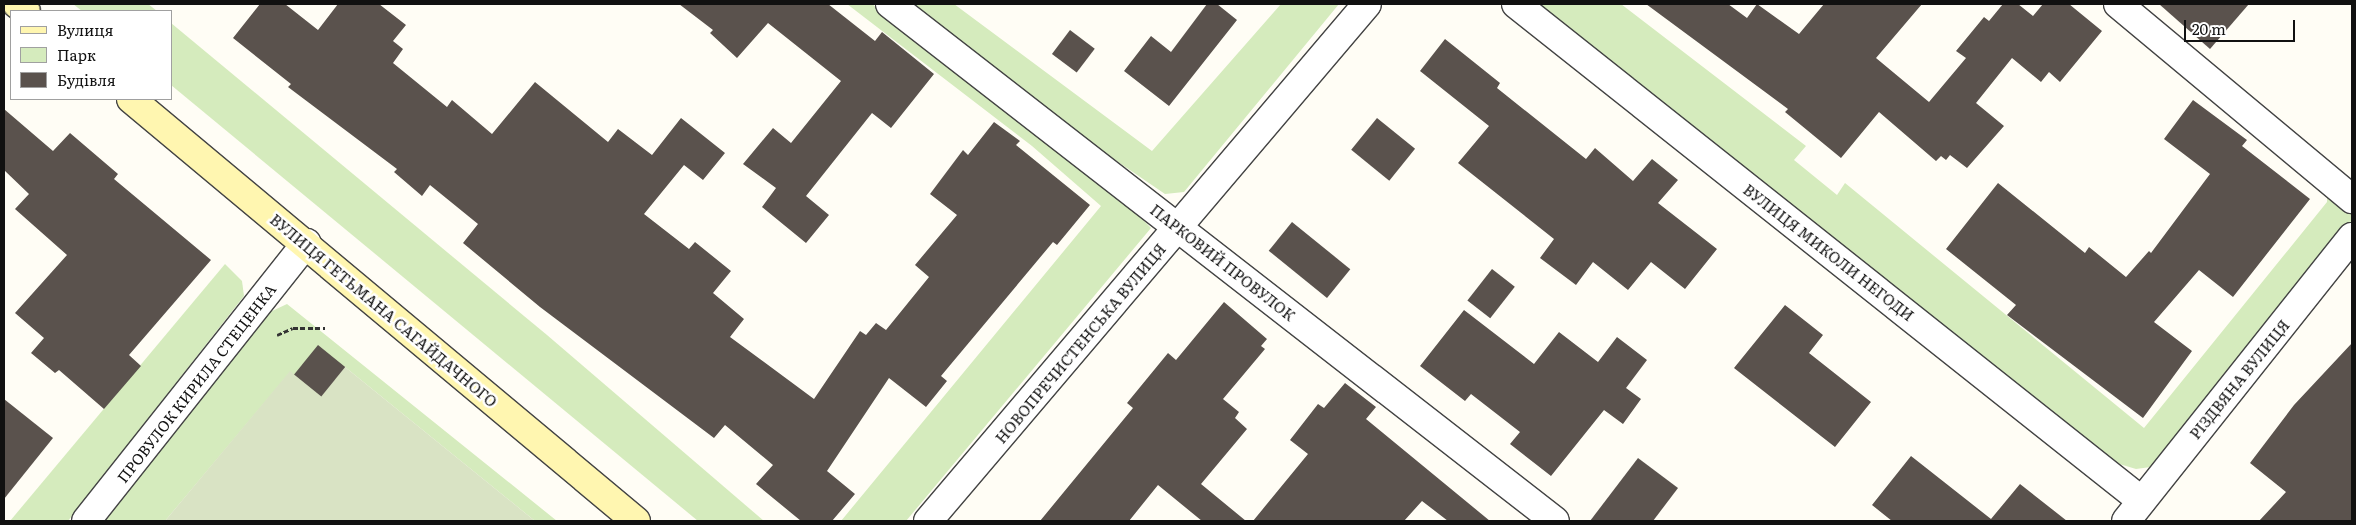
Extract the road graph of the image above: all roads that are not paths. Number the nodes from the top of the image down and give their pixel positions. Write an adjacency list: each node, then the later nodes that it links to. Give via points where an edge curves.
1 (890, 4): 7 (street, ПАРКОВИЙ ПРОВУЛОК)
2 (1367, 4): 7 (street, НОВОПРЕЧИСТЕНСЬКА ВУЛИЦЯ)
3 (1516, 4): 10 (street, ВУЛИЦЯ МИКОЛИ НЕГОДИ)
4 (2118, 4): 6 (street)
5 (132, 100): 9 (main road, ВУЛИЦЯ ГЕТЬМАНА САГАЙДАЧНОГО)
6 (2352, 199)
7 (1178, 227): 13 (street, НОВОПРЕЧИСТЕНСЬКА ВУЛИЦЯ); 14 (street, ПАРКОВИЙ ПРОВУЛОК)
8 (2352, 237): 10 (street, РІЗДВЯНА ВУЛИЦЯ)
9 (306, 243): 11 (street, ПРОВУЛОК КИРИЛА СТЕЦЕНКА); 12 (main road, ВУЛИЦЯ ГЕТЬМАНА САГАЙДАЧНОГО)
10 (2134, 511)
11 (86, 521)
12 (636, 521)
13 (928, 521)
14 (1555, 521)

